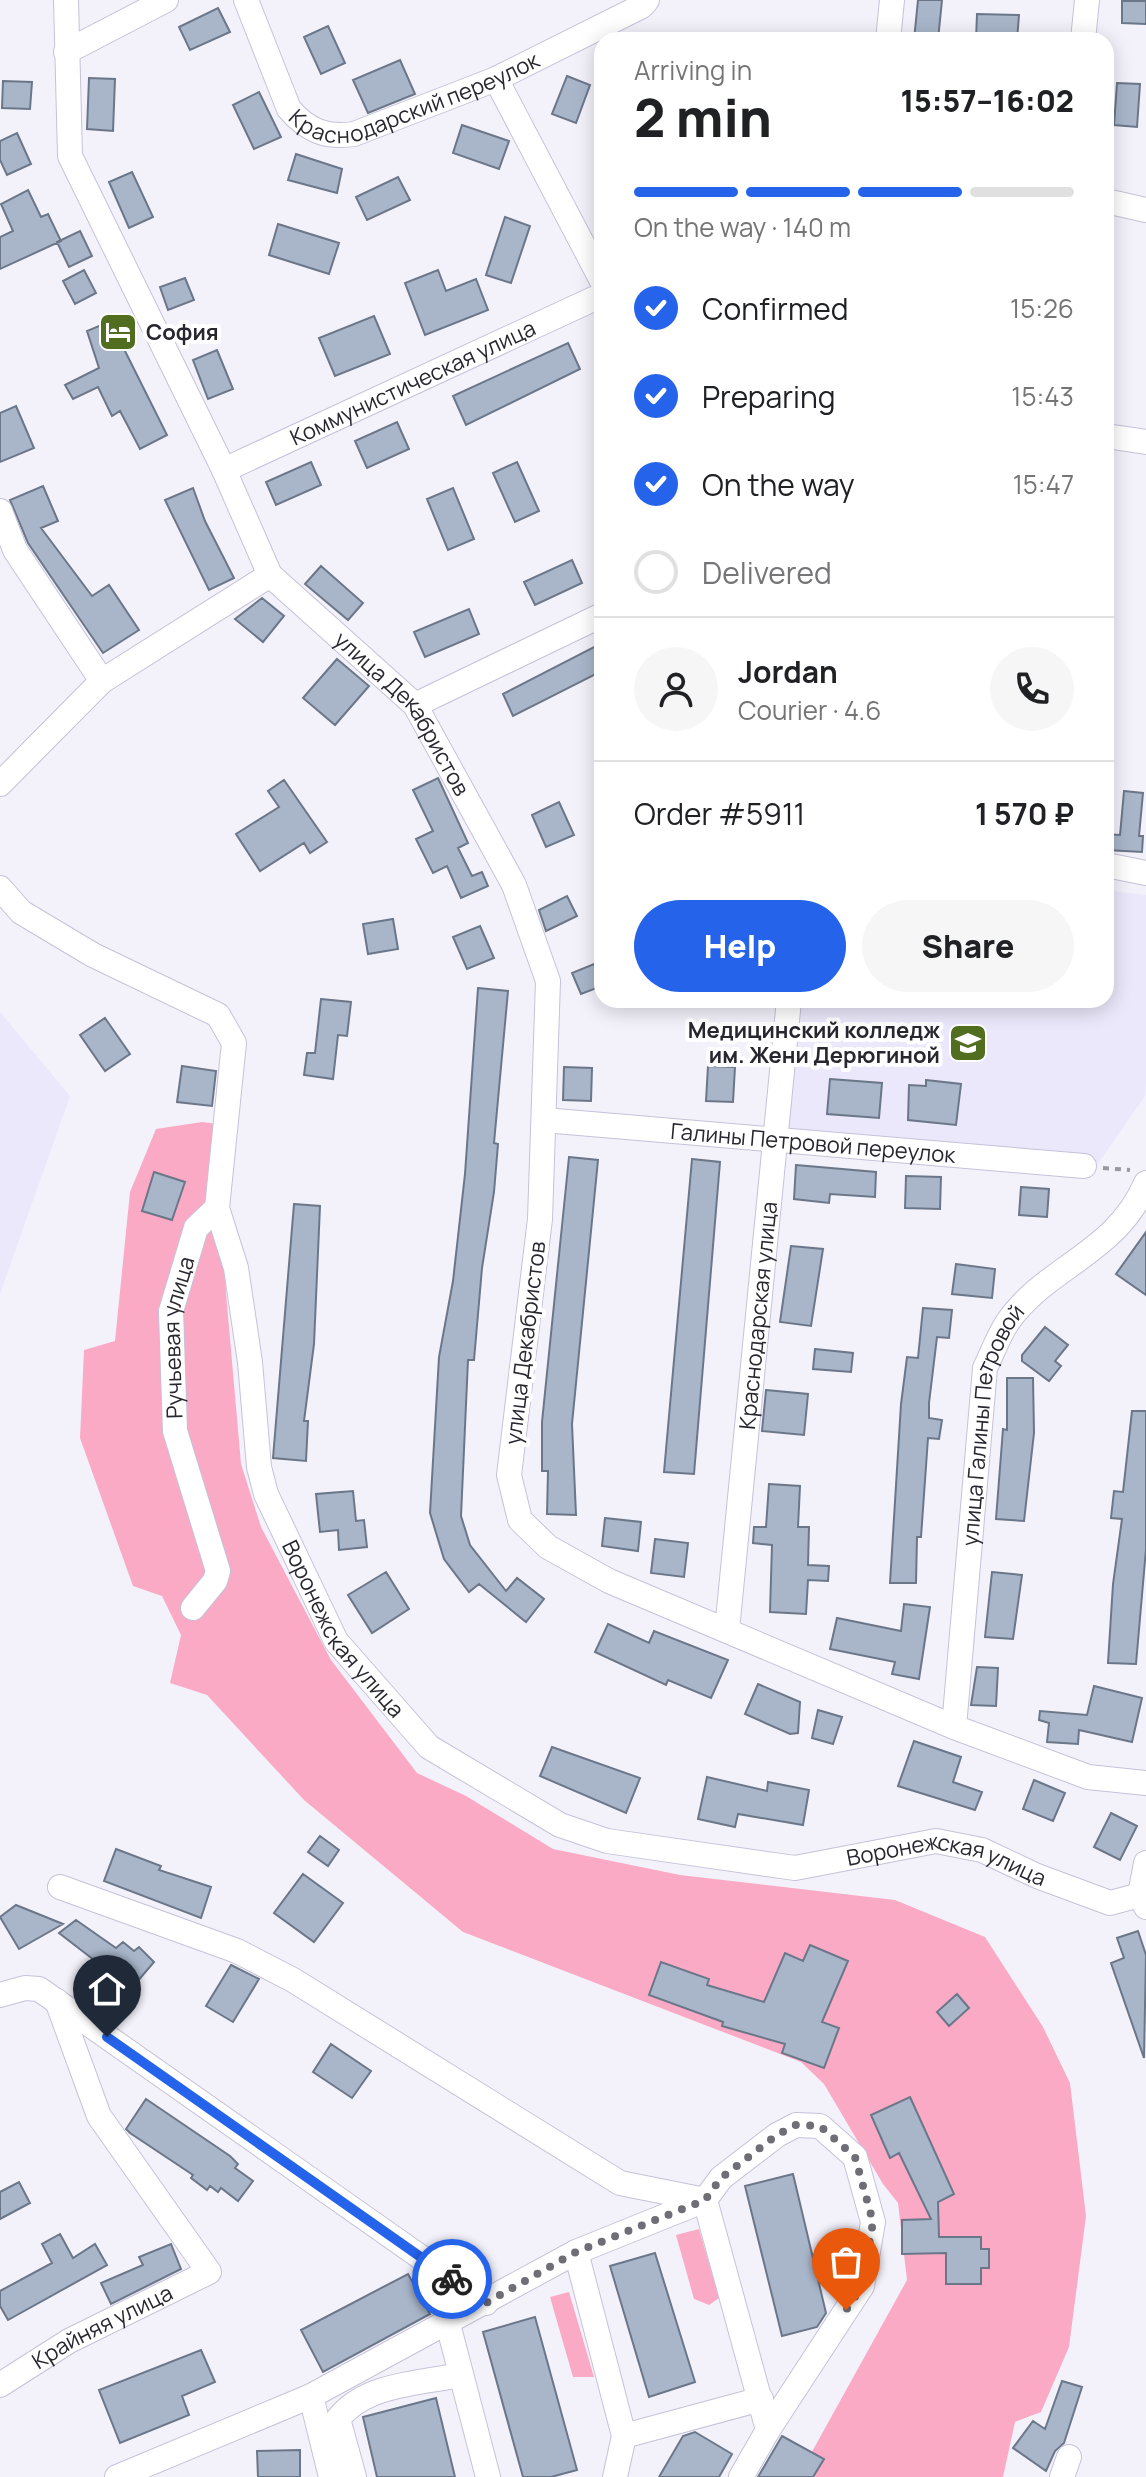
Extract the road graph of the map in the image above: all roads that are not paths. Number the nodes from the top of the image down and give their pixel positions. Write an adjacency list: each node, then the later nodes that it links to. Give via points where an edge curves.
1 (66, 0): 9 (street, улица Декабристов)
2 (166, 0): 9 (street)
3 (246, 0): 10 (street, Краснодарский переулок, via 289,109 317,133 354,134)
4 (647, 0): 10 (street, Краснодарский переулок)
5 (892, 0): 7 (street)
6 (1087, 0): 8 (street)
7 (889, 32)
8 (1084, 32)
9 (66, 52): 17 (street, улица Декабристов, via 70,156)
10 (496, 79): 13 (street)
11 (1114, 203): 12 (street)
12 (1146, 210)
13 (594, 266)
14 (594, 299): 17 (street, Коммунистическая улица)
15 (1114, 437): 16 (street)
16 (1146, 442)
17 (224, 470): 19 (street, улица Декабристов)
18 (0, 511): 21 (street, via 15,550)
19 (270, 575): 21 (street); 22 (street, улица Декабристов)
20 (594, 619): 22 (street)
21 (102, 681): 23 (street)
22 (415, 705): 28 (street, улица Декабристов, via 514,885 548,981)
23 (0, 784)
24 (1114, 867): 25 (street)
25 (1146, 873)
26 (0, 888): 32 (street, Воронежская улица, via 21,912 93,955 203,1005 227,1026 234,1043)
27 (788, 1008): 29 (street, Краснодарская улица)
28 (544, 1120): 29 (street, Галины Петровой переулок); 34 (street, улица Декабристов, via 540,1219 509,1475 520,1520 548,1547 609,1581)
29 (775, 1142): 30 (street, Галины Петровой переулок); 34 (street, Краснодарская улица)
30 (1084, 1166)
31 (1140, 1192): 35 (street, улица Галины Петровой, via 1114,1234 1040,1290 1008,1322 985,1368)
32 (217, 1208): 33 (street, Ручьевая улица, via 196,1228 171,1311 175,1431 218,1571); 39 (street, Воронежская улица, via 236,1268 266,1494 336,1641 429,1747 560,1825 607,1841 795,1868 936,1841 982,1850 1110,1903)
33 (193, 1608)
34 (727, 1630): 35 (street, улица Декабристов)
35 (954, 1727): 36 (street, улица Декабристов, via 1088,1777)
36 (1146, 1783)
37 (1146, 1863): 39 (street)
38 (60, 1887): 42 (street, via 237,1951 293,1980 620,2183)
39 (1143, 1901)
40 (0, 1995): 41 (street, via 39,1989)
41 (57, 2001): 44 (street); 47 (street, Крайняя улица, via 99,2116 209,2272 69,2341)
42 (705, 2200): 43 (street); 49 (street); 50 (street, via 721,2178 777,2135 796,2125 820,2126 855,2157 873,2222 862,2286)
43 (576, 2252): 44 (street); 51 (street)
44 (486, 2303): 45 (street)
45 (448, 2324): 46 (street); 48 (street)
46 (461, 2375): 54 (street, via 352,2401 338,2419); 55 (street)
47 (0, 2385)
48 (311, 2396): 52 (street); 53 (street)
49 (761, 2399): 50 (street); 51 (street)
50 (768, 2430): 57 (street)
51 (624, 2436): 56 (street)
52 (117, 2477)
53 (331, 2477)
54 (354, 2477)
55 (488, 2477)
56 (615, 2477)
57 (741, 2477)

